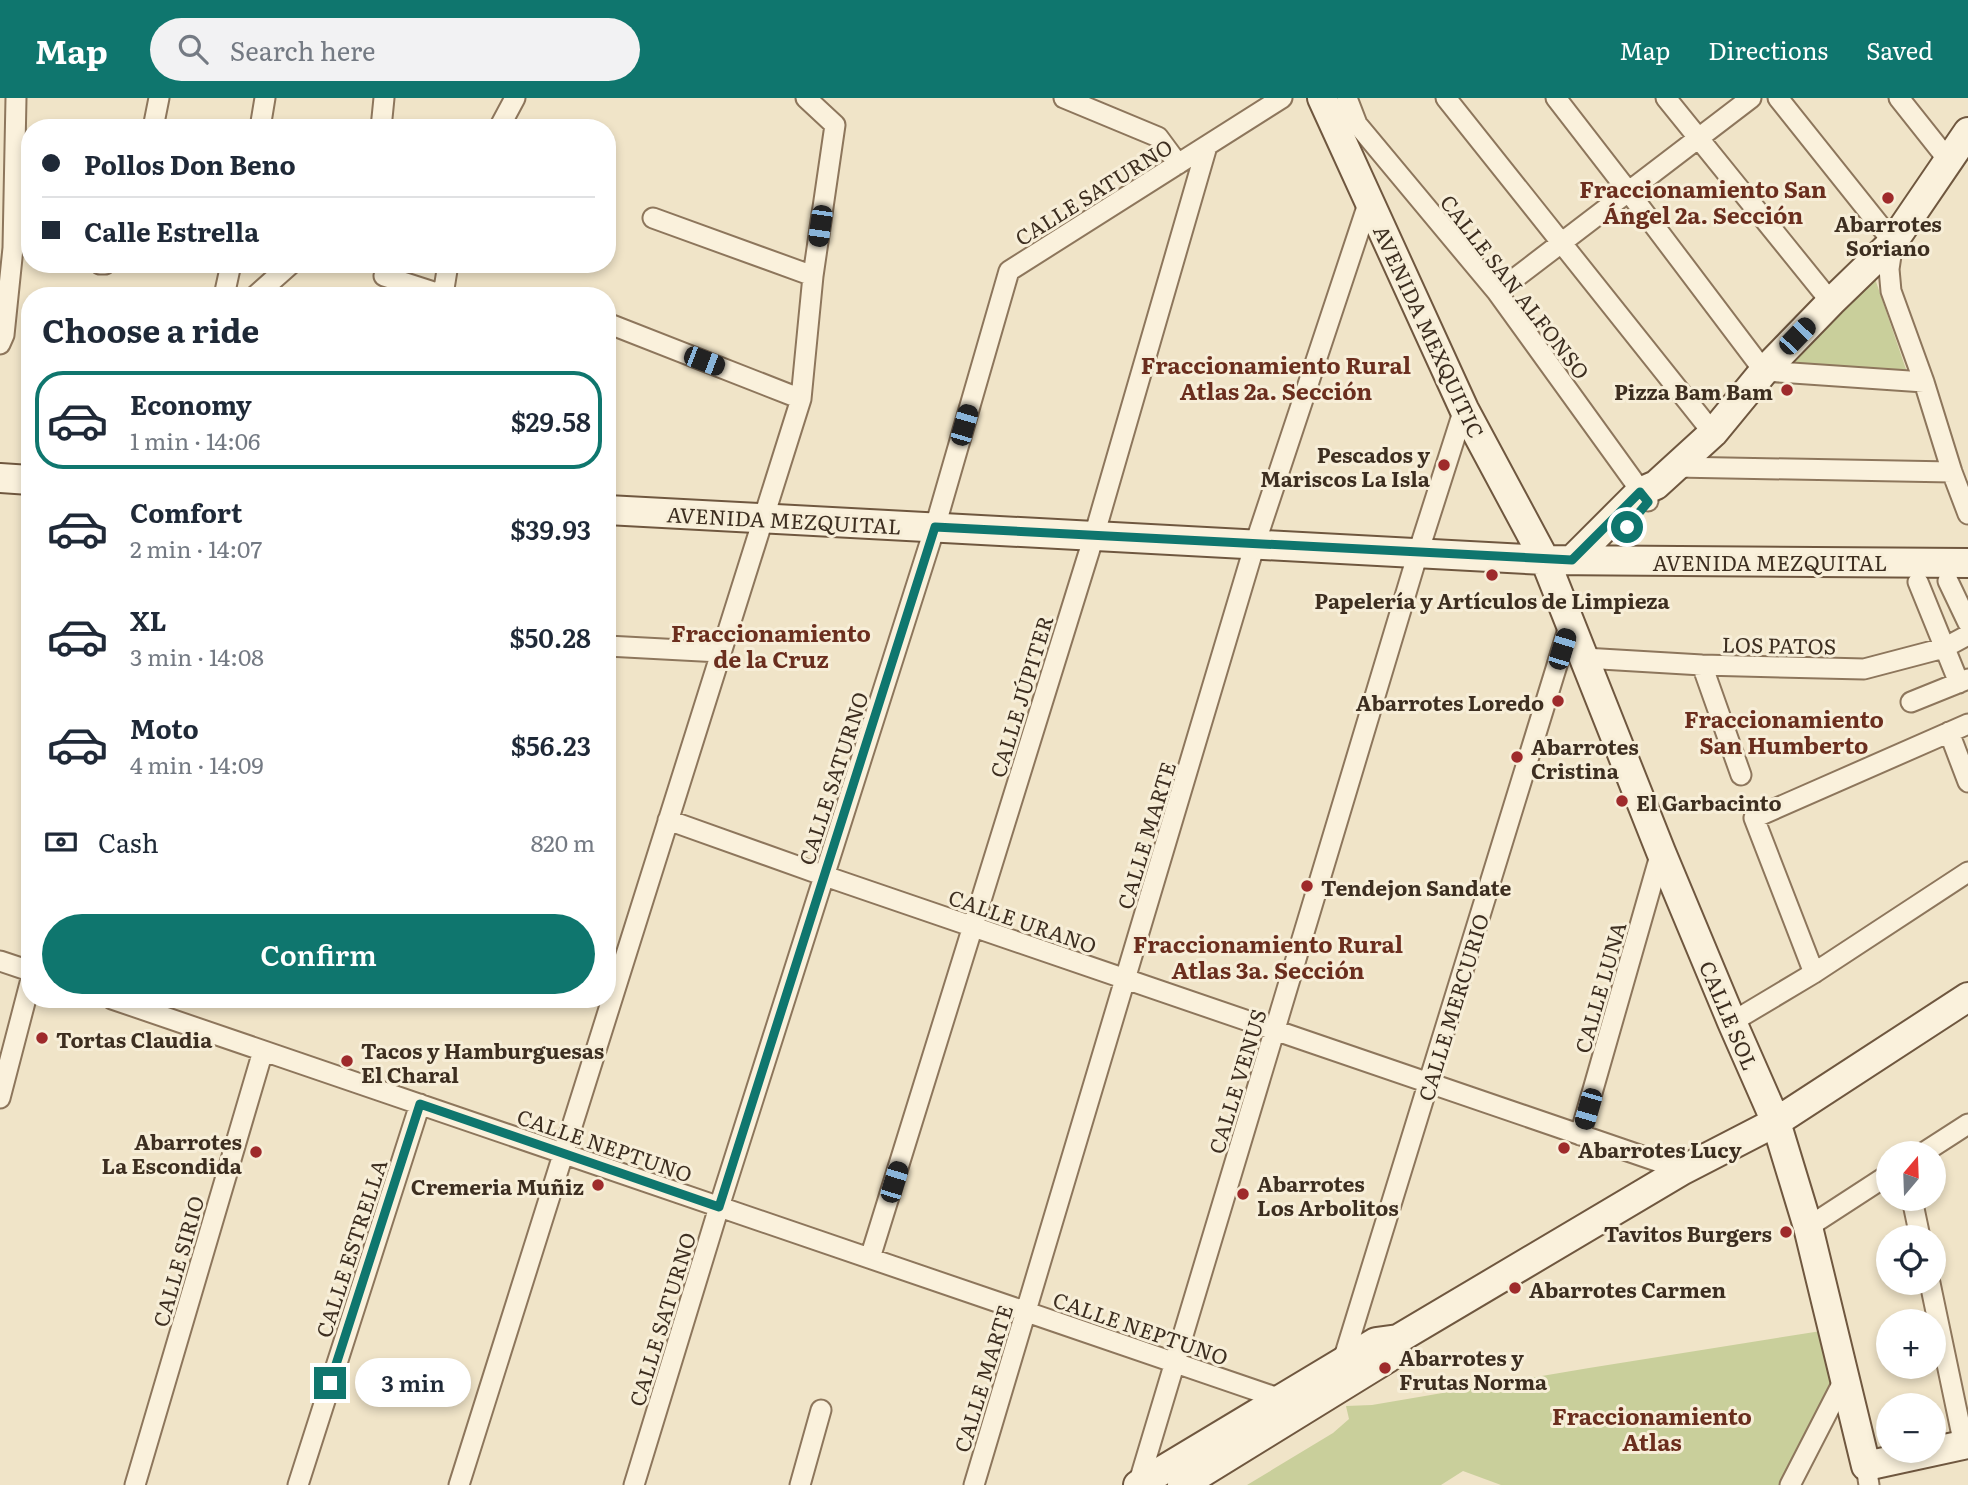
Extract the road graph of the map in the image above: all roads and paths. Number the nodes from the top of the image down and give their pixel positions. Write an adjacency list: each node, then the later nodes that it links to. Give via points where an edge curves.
1 (16, 98): 31 (street)
2 (159, 98): 17 (street)
3 (265, 98): 18 (street)
4 (515, 98): 20 (street)
5 (806, 98): 34 (street, via 835,125)
6 (1065, 98): 25 (street, via 1158,137)
7 (1282, 98): 23 (street, CALLE SATURNO)
8 (1322, 98): 27 (main road, AVENIDA MEXQUITIC)
9 (1347, 98): 37 (street, CALLE SAN ALFONSO, via 1357,124)
10 (1446, 98): 30 (street)
11 (1556, 98): 26 (street)
12 (1666, 98): 22 (street)
13 (1751, 98): 22 (street)
14 (1778, 98): 29 (street)
15 (1899, 98): 24 (street)
16 (379, 99): 19 (street)
17 (155, 119)
18 (262, 119)
19 (380, 119)
20 (504, 119)
21 (1968, 132): 24 (main road)
22 (1697, 138): 26 (street); 38 (street)
23 (1207, 146): 25 (street, CALLE SATURNO); 54 (street, CALLE JÚPITER)
24 (1949, 161): 29 (main road)
25 (1178, 164): 53 (street, CALLE SATURNO, via 1009,271)
26 (1628, 191): 30 (street); 41 (street)
27 (1369, 201): 44 (main road, AVENIDA MEXQUITIC); 55 (street, CALLE MARTE)
28 (653, 218): 34 (street)
29 (1893, 242): 38 (main road); 42 (street, via 1891,291)
30 (1560, 243): 37 (street); 45 (street)
31 (21, 250): 40 (street)
32 (281, 273): 35 (street)
33 (384, 276): 36 (street)
34 (813, 276): 43 (street)
35 (265, 287)
36 (419, 287)
37 (1497, 292): 49 (street, CALLE SAN ALFONSO)
38 (1830, 302): 41 (main road)
39 (616, 327): 43 (street)
40 (0, 344)
41 (1764, 371): 42 (street); 45 (main road)
42 (1924, 382): 46 (street)
43 (800, 399): 52 (street)
44 (1464, 408): 56 (street, CALLE VENUS); 57 (main road, AVENIDA MEXQUITIC)
45 (1713, 432): 49 (main road)
46 (1952, 472): 49 (street); 51 (street)
47 (0, 478): 48 (main road)
48 (21, 479)
49 (1655, 487): 57 (main road)
50 (616, 510): 52 (main road, AVENIDA MEZQUITAL)
51 (1968, 514)
52 (762, 518): 53 (main road, AVENIDA MEZQUITAL); 65 (street)
53 (935, 527): 54 (main road, AVENIDA MEZQUITAL); 77 (street, CALLE SATURNO)
54 (1094, 536): 55 (main road, AVENIDA MEZQUITAL); 78 (street, CALLE JÚPITER)
55 (1255, 544): 56 (main road, AVENIDA MEZQUITAL); 82 (street, CALLE MARTE)
56 (1418, 553): 57 (main road, AVENIDA MEZQUITAL); 89 (street, CALLE VENUS)
57 (1571, 560): 58 (main road, AVENIDA MEZQUITAL); 60 (main road, CALLE SOL)
58 (1958, 572): 61 (street)
59 (1918, 582): 64 (street)
60 (1570, 623): 66 (main road, CALLE SOL); 91 (street, CALLE MERCURIO)
61 (1968, 623)
62 (1968, 635): 64 (street, LOS PATOS)
63 (616, 646): 65 (street)
64 (1944, 648): 67 (street, LOS PATOS, via 1864,669); 68 (street)
65 (720, 652): 74 (street)
66 (1584, 658): 67 (street, LOS PATOS); 75 (main road, CALLE SOL)
67 (1702, 665): 72 (street)
68 (1964, 681): 69 (street)
69 (1911, 702)
70 (1968, 724): 71 (street)
71 (1949, 732): 73 (street); 81 (street, via 1754,818)
72 (1741, 775)
73 (1968, 782)
74 (668, 820): 77 (street, CALLE URANO); 83 (street)
75 (1661, 852): 88 (main road, CALLE SOL); 96 (street, CALLE LUNA)
76 (1968, 872): 81 (street)
77 (825, 876): 78 (street, CALLE URANO); 101 (street, CALLE SATURNO)
78 (973, 926): 82 (street, CALLE URANO); 103 (street, CALLE JÚPITER)
79 (0, 961): 80 (street)
80 (21, 968)
81 (1814, 974): 88 (street)
82 (1125, 979): 89 (street, CALLE URANO); 105 (street, CALLE MARTE)
83 (616, 985)
84 (1968, 997): 94 (main road)
85 (23, 1008): 92 (street)
86 (138, 1008): 90 (street, CALLE NEPTUNO)
87 (609, 1008): 98 (street)
88 (1732, 1022): 94 (main road, CALLE SOL)
89 (1275, 1030): 91 (street, CALLE URANO); 107 (street, CALLE VENUS)
90 (263, 1051): 93 (street, CALLE NEPTUNO); 115 (street, CALLE SIRIO)
91 (1429, 1083): 96 (street, CALLE URANO); 108 (street, CALLE MERCURIO)
92 (0, 1098)
93 (420, 1104): 98 (street, CALLE NEPTUNO); 116 (street, CALLE ESTRELLA)
94 (1776, 1122): 99 (main road); 102 (main road, CALLE SOL)
95 (1968, 1124): 97 (street)
96 (1580, 1135): 99 (street, CALLE URANO)
97 (1942, 1141)
98 (563, 1154): 101 (street, CALLE NEPTUNO); 117 (street)
99 (1683, 1170): 106 (main road)
100 (1876, 1183): 102 (street)
101 (719, 1207): 103 (street, CALLE NEPTUNO); 118 (street, CALLE SATURNO)
102 (1808, 1227): 109 (main road, CALLE SOL)
103 (870, 1258): 105 (street, CALLE NEPTUNO)
104 (1933, 1295): 113 (street)
105 (1026, 1312): 107 (street, CALLE NEPTUNO); 120 (street, CALLE MARTE)
106 (1398, 1339): 108 (main road, via 1376,1342); 110 (main road, via 1388,1358)
107 (1175, 1363): 111 (street, CALLE NEPTUNO); 121 (street, CALLE VENUS)
108 (1342, 1363): 110 (street, CALLE MERCURIO); 111 (main road)
109 (1844, 1380): 114 (main road, CALLE SOL); 123 (street)
110 (1334, 1391): 122 (main road)
111 (1281, 1399): 121 (main road)
112 (821, 1410): 119 (street)
113 (1966, 1445): 114 (main road)
114 (1867, 1476)
115 (135, 1485)
116 (298, 1485)
117 (459, 1485)
118 (634, 1485)
119 (800, 1485)
120 (974, 1485)
121 (1138, 1485)
122 (1182, 1485)
123 (1790, 1485)

